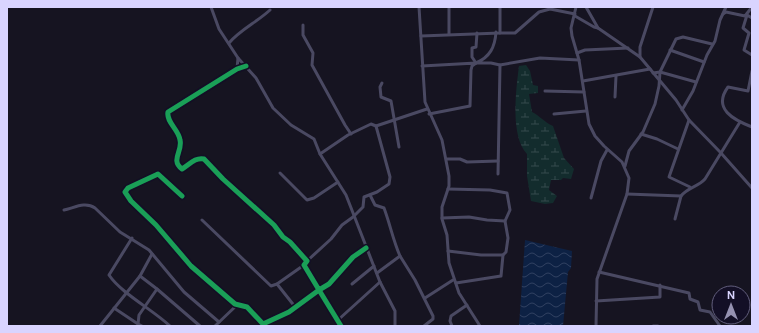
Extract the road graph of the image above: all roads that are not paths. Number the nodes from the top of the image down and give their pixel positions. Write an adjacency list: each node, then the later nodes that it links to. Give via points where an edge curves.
1 (211, 7): 21 (street, via 216,23)
2 (419, 7): 20 (street)
3 (448, 7): 19 (street)
4 (500, 7): 17 (street)
5 (576, 7): 12 (street)
6 (586, 7): 16 (street)
7 (654, 7): 27 (street, via 640,47)
8 (726, 7): 11 (street)
9 (752, 7): 13 (street)
10 (270, 10): 21 (street)
11 (723, 14): 13 (street, via 726,12); 22 (street, via 715,42)
12 (575, 15): 16 (street); 17 (street, via 550,9 539,12 515,33); 25 (street, via 571,28)
13 (747, 15): 14 (street); 26 (street, via 743,28 749,33 744,50)
14 (752, 18)
15 (303, 25): 58 (street, via 303,35 313,53 312,65)
16 (598, 28): 23 (street)
17 (498, 32): 18 (street); 31 (street, via 493,49 486,58)
18 (477, 33): 19 (street); 31 (street, via 476,47 472,48 472,58)
19 (449, 34): 20 (street)
20 (421, 36): 34 (street)
21 (229, 43): 28 (street)
22 (712, 44): 24 (street, via 680,37); 30 (street)
23 (628, 48): 25 (street, via 585,50); 27 (street)
24 (670, 50): 30 (street); 38 (street)
25 (577, 53): 29 (street)
26 (752, 55)
27 (640, 57): 36 (street)
28 (238, 58): 33 (street); 35 (street)
29 (579, 60): 32 (street, via 540,58); 41 (street)
30 (704, 62): 43 (street)
31 (476, 63): 32 (street); 34 (street); 51 (street, via 471,70 470,106)
32 (500, 65): 68 (street)
33 (246, 66): 35 (street); 64 (street, via 273,108 291,125 312,137)
34 (422, 66): 48 (street)
35 (237, 69): 93 (street, via 168,112 169,120 178,131 181,140 176,162 182,169 192,161 204,159 274,225)
36 (650, 69): 39 (street); 40 (street)
37 (752, 71): 55 (street, via 748,91 728,87 722,102 723,109)
38 (660, 72): 39 (street); 42 (street); 43 (street)
39 (652, 73): 42 (street)
40 (616, 76): 41 (street); 47 (street)
41 (583, 80): 46 (street)
42 (659, 81): 49 (street); 59 (street, via 655,104)
43 (696, 82): 49 (street)
44 (382, 83): 53 (street, via 381,97 391,101)
45 (545, 91): 46 (street)
46 (584, 92): 50 (street)
47 (615, 97)
48 (427, 109): 51 (street); 53 (street)
49 (682, 110): 54 (street)
50 (586, 111): 52 (street); 62 (street, via 592,131)
51 (429, 114): 67 (street, via 442,140)
52 (554, 114)
53 (394, 120): 56 (street); 60 (street)
54 (689, 120): 61 (street); 63 (street)
55 (740, 122): 57 (street); 63 (street)
56 (376, 126): 58 (street, via 370,124); 77 (street, via 390,177 389,184)
57 (752, 127)
58 (351, 134): 64 (street)
59 (641, 134): 61 (street); 65 (street)
60 (399, 147)
61 (678, 149): 73 (street, via 669,177)
62 (607, 150): 66 (street); 80 (street, via 601,161)
63 (721, 153): 73 (street, via 702,182); 74 (street)
64 (320, 154): 72 (street)
65 (627, 157): 66 (street); 69 (street)
66 (618, 158): 69 (street)
67 (447, 159): 68 (street, via 467,162); 75 (street)
68 (498, 161): 71 (street)
69 (625, 166): 76 (street, via 629,178)
70 (280, 173): 72 (street, via 306,200 314,198)
71 (498, 174)
72 (338, 182): 82 (street, via 346,195)
73 (690, 187): 79 (street)
74 (752, 188)
75 (448, 189): 83 (street, via 442,207); 86 (street, via 507,193 510,210)
76 (628, 194): 79 (street); 96 (street)
77 (370, 195): 82 (street, via 364,197 363,207); 92 (street, via 375,205 384,208)
78 (182, 196): 110 (street, via 158,174 128,188 125,192 191,266)
79 (681, 196): 84 (street)
80 (591, 198)
81 (64, 210): 87 (street, via 90,205 120,232)
82 (353, 217): 88 (street); 93 (street)
83 (442, 218): 86 (street, via 469,217); 89 (street)
84 (675, 219)
85 (202, 220): 102 (street, via 270,286)
86 (505, 221): 91 (street, via 508,238 506,252)
87 (132, 238): 90 (street); 107 (street, via 109,274)
88 (366, 248): 95 (street); 106 (street, via 347,263 330,284)
89 (448, 251): 91 (street); 99 (street)
90 (152, 254): 98 (street); 116 (street, via 184,292)
91 (503, 255): 101 (street, via 501,276)
92 (400, 256): 97 (street); 108 (street)
93 (307, 261): 94 (street)
94 (304, 265): 102 (street); 106 (street)
95 (374, 266): 97 (street); 103 (street)
96 (599, 272): 104 (street); 109 (street)
97 (377, 274): 100 (street)
98 (140, 276): 105 (street); 107 (street)
99 (453, 280): 101 (street); 108 (street)
100 (380, 282): 115 (street); 125 (street, via 395,311)
101 (456, 283): 111 (street)
102 (277, 284): 114 (street)
103 (352, 284)
104 (660, 285): 109 (street, via 660,296); 132 (street, via 689,293 690,300 698,302 700,310 710,312)
105 (157, 289): 112 (street); 122 (street)
106 (319, 290): 114 (street); 115 (street)
107 (127, 292): 112 (street, via 132,298); 113 (street)
108 (425, 298): 126 (street, via 434,318)
109 (596, 301): 129 (street)
110 (237, 305): 116 (street); 118 (street, via 247,307)
111 (467, 305): 127 (street, via 450,316); 128 (street)
112 (147, 306): 117 (street, via 139,315); 121 (street)
113 (114, 308): 117 (street); 119 (street)
114 (296, 308): 118 (street)
115 (338, 320): 124 (street)
116 (219, 322): 123 (street)
117 (138, 324): 120 (street)
118 (263, 325)
119 (100, 326)
120 (142, 326)
121 (170, 326)
122 (200, 326)
123 (215, 326)
124 (341, 326)
125 (395, 326)
126 (424, 326)
127 (452, 326)
128 (480, 326)
129 (596, 326)
130 (654, 326): 131 (street)
131 (658, 326)
132 (720, 326)

